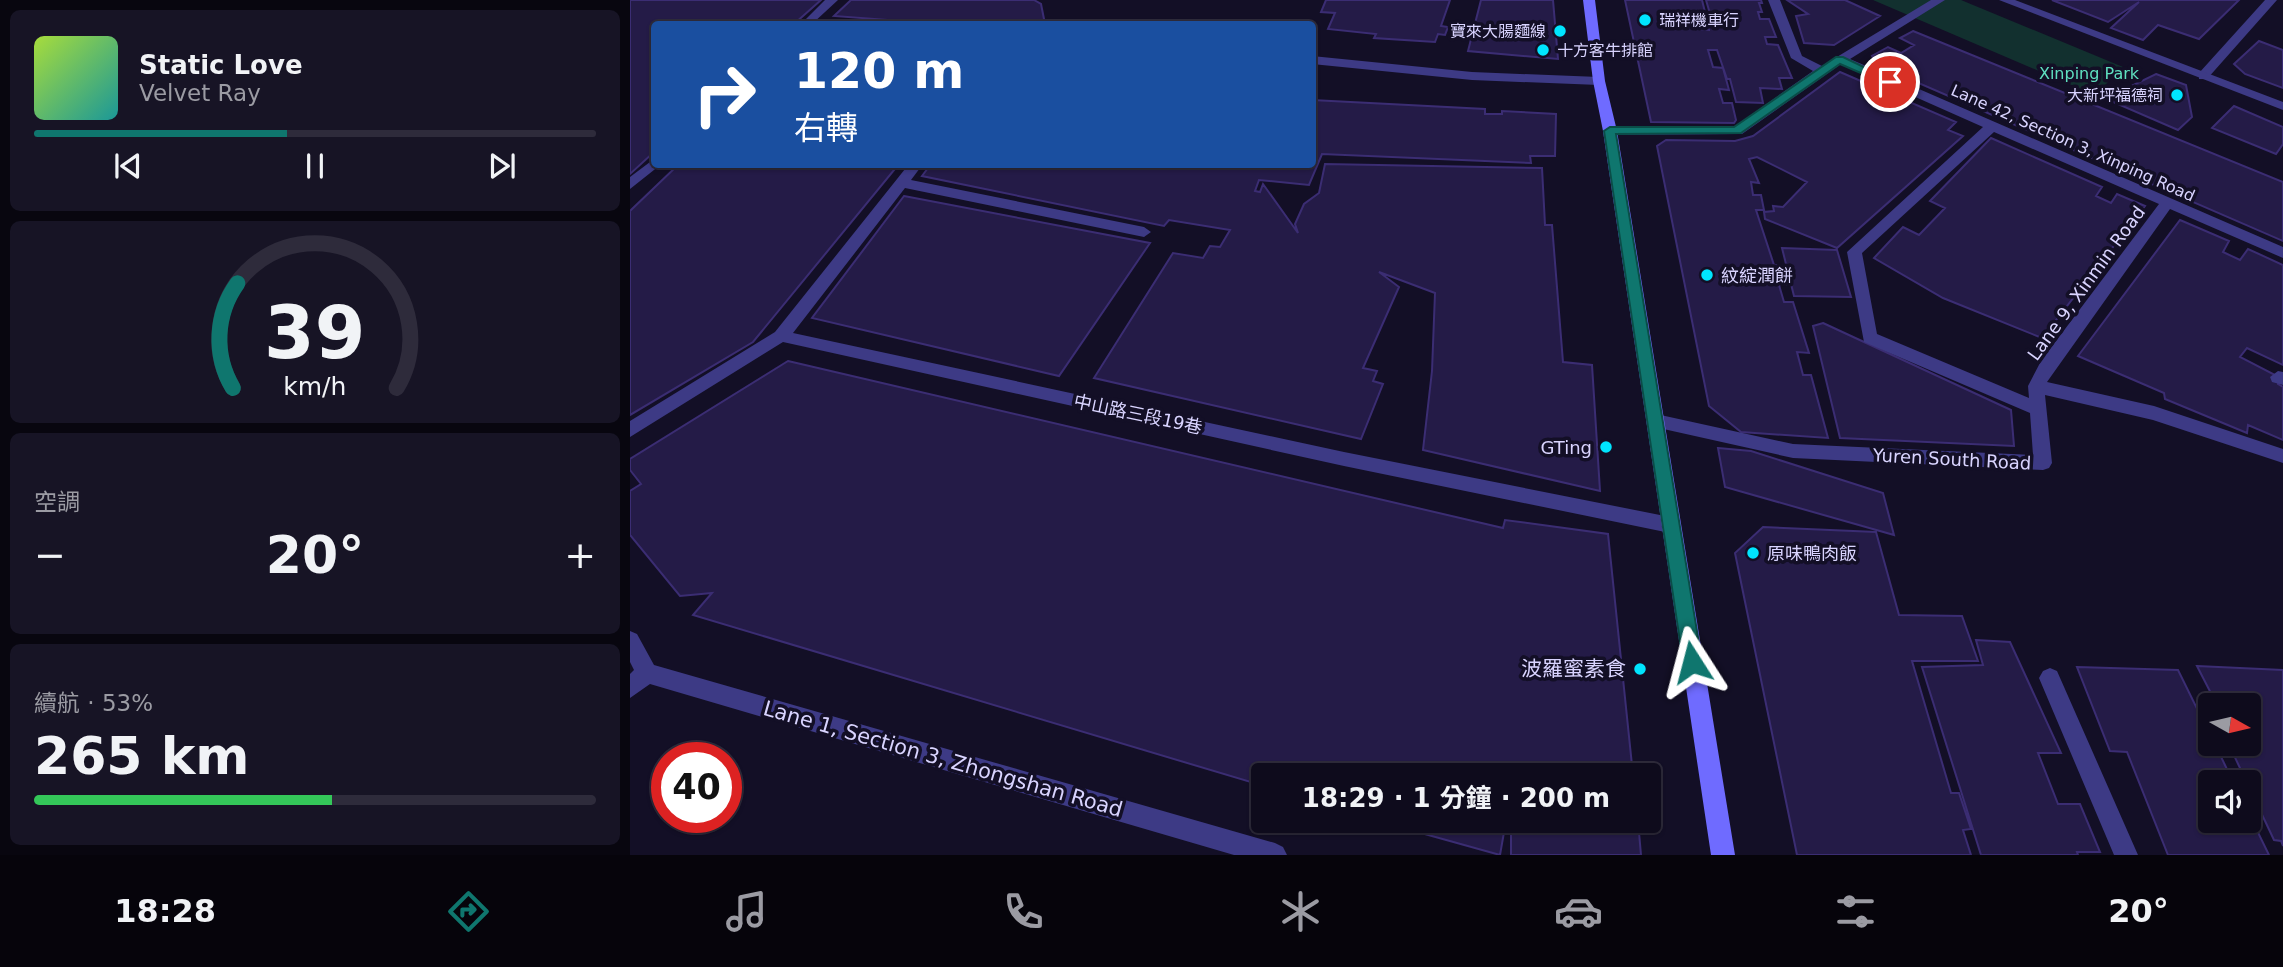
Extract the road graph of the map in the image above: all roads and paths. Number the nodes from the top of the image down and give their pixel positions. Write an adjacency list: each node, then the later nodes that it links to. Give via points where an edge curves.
1 (832, 0): 7 (street)
2 (1589, 0): 12 (street)
3 (1774, 0): 10 (street, via 1797,58)
4 (1939, 0): 8 (street)
5 (2005, 0): 11 (street)
6 (2271, 0): 11 (street)
7 (810, 21)
8 (1839, 59): 10 (street); 14 (street, Lane 42, Section 3, Xinping Road)
9 (1316, 60): 12 (street, via 1472,76)
10 (1822, 71): 15 (street, via 1737,131)
11 (2203, 75): 13 (street)
12 (1599, 81): 15 (street)
13 (2283, 106)
14 (1991, 127): 20 (street, Lane 42, Section 3, Xinping Road); 25 (street, via 1854,252 1870,338)
15 (1610, 131): 26 (street)
16 (651, 166): 19 (street)
17 (914, 168): 18 (street)
18 (902, 183): 21 (street); 23 (street)
19 (630, 186)
20 (2167, 204): 22 (street, Lane 42, Section 3, Xinping Road); 24 (street, Lane 9, Xinmin Road)
21 (1144, 232)
22 (2283, 253)
23 (781, 336): 27 (street); 29 (street, 中山路三段19巷)
24 (2036, 386): 25 (street, Yuren South Road); 28 (street, via 2154,413)
25 (2038, 409): 26 (street, Yuren South Road, via 2043,463 1793,451)
26 (1656, 421): 29 (street)
27 (630, 430)
28 (2283, 456)
29 (1670, 525): 34 (street)
30 (630, 641): 32 (street, Lane 1, Section 3, Zhongshan Road)
31 (2050, 678): 35 (street)
32 (638, 680): 33 (street, Lane 1, Section 3, Zhongshan Road)
33 (1275, 855)
34 (1723, 855)
35 (2126, 855)

